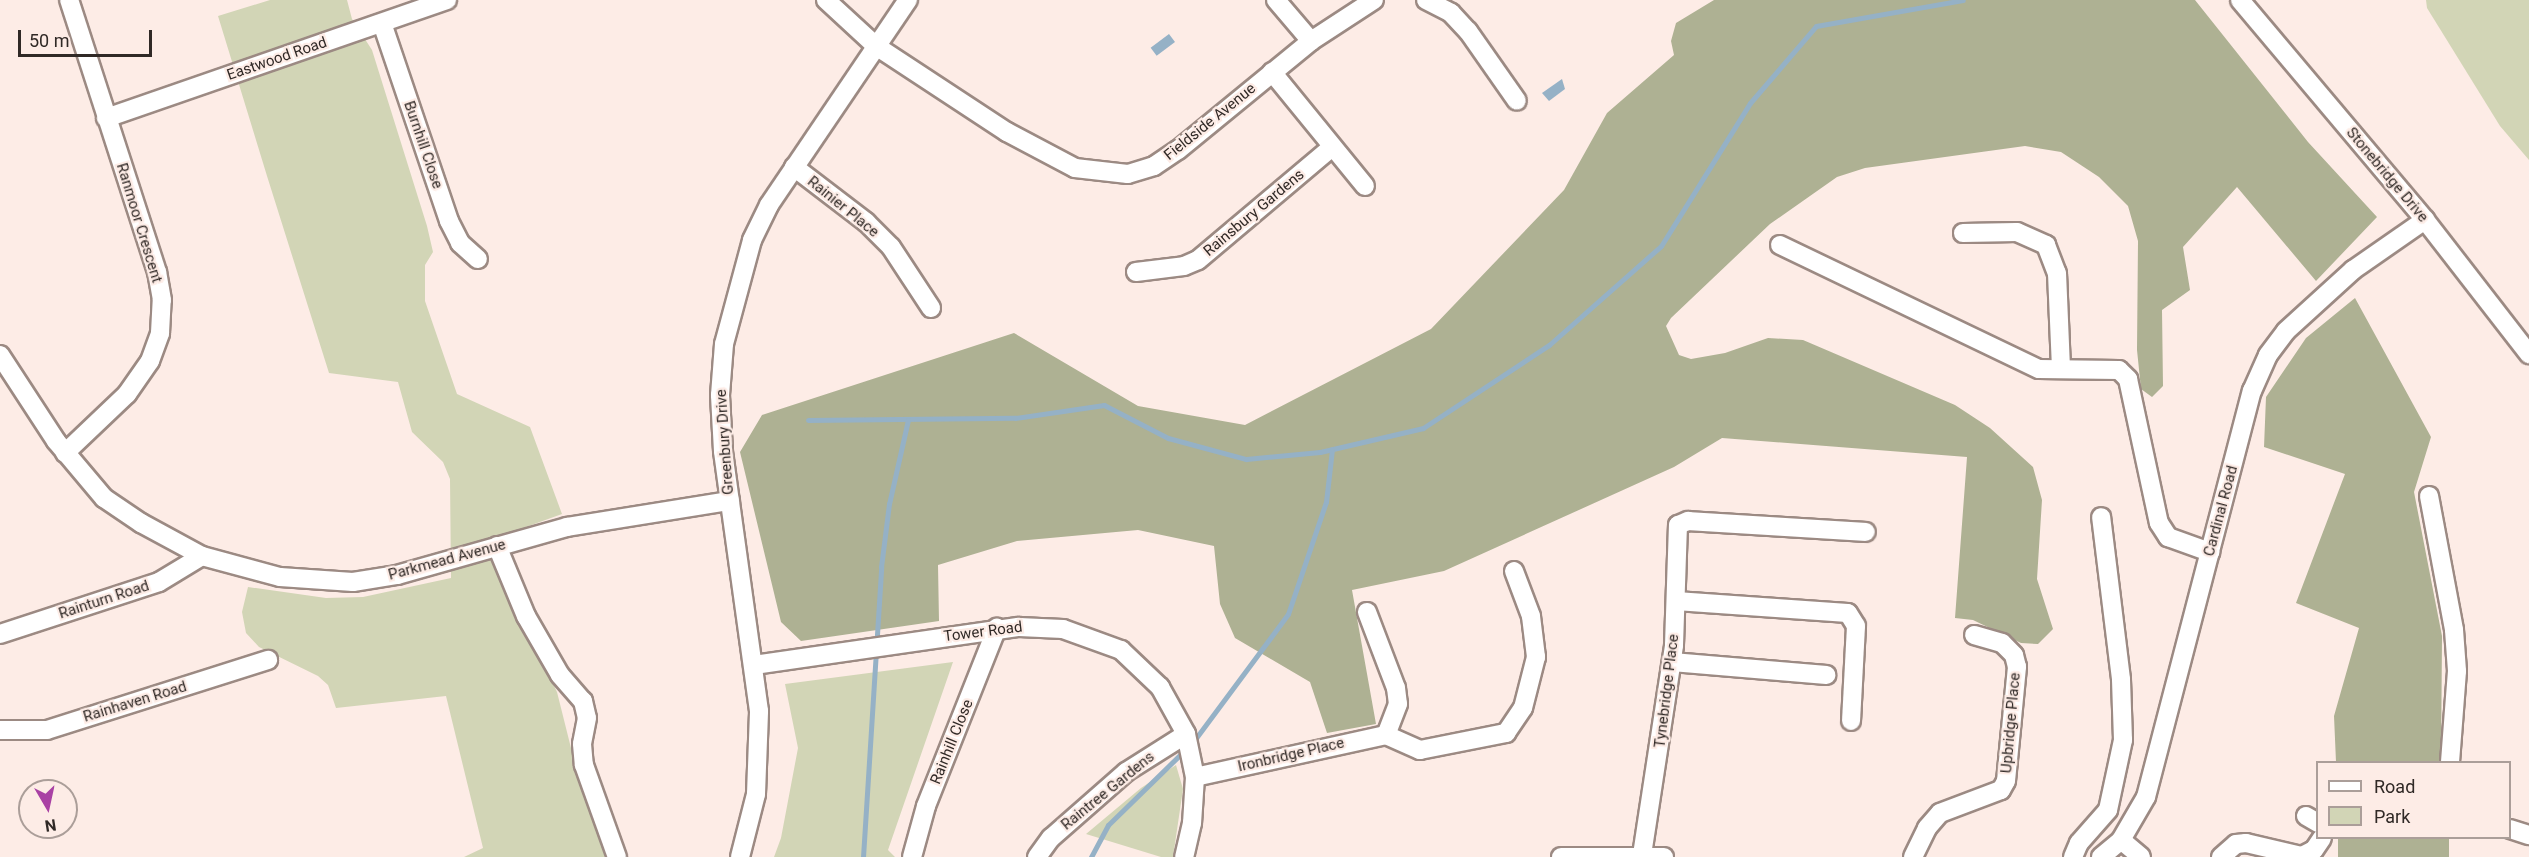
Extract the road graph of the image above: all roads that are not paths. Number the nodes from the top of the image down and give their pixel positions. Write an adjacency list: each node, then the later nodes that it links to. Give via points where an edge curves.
1 (69, 0): 14 (street, Ranmoor Crescent)
2 (447, 0): 9 (street, Eastwood Road)
3 (826, 0): 11 (street)
4 (908, 0): 11 (street, Greenbury Drive)
5 (1276, 0): 10 (street)
6 (1374, 0): 10 (street, Fieldside Avenue)
7 (1426, 0): 13 (street, via 1451,13 1468,31)
8 (2240, 0): 18 (street, Stonebridge Drive)
9 (382, 23): 14 (street, Eastwood Road); 21 (street, Burnhill Close, via 449,221 460,243)
10 (1311, 41): 12 (street, Fieldside Avenue)
11 (876, 46): 12 (street, Fieldside Avenue, via 1056,160 1102,174 1128,174 1154,166); 16 (street, Greenbury Drive)
12 (1272, 72): 15 (street)
13 (1517, 101)
14 (106, 118): 27 (street, Ranmoor Crescent, via 157,272 162,300 160,333 150,361 127,394)
15 (1332, 148): 17 (street); 22 (street, Rainsbury Gardens, via 1198,260 1184,266)
16 (794, 166): 23 (street, Rainier Place, via 866,222 891,247); 29 (street, Greenbury Drive, via 752,240 724,344 720,395)
17 (1365, 186)
18 (2425, 220): 24 (street, Stonebridge Drive); 33 (street, Cardinal Road, via 2353,270 2286,331 2268,355 2252,391)
19 (1963, 233): 26 (street, via 2017,232 2046,245 2057,273)
20 (1780, 245): 26 (street, via 2039,369)
21 (478, 259)
22 (1136, 272)
23 (931, 308)
24 (2529, 354)
25 (0, 355): 27 (street, Parkmead Avenue)
26 (2061, 369): 33 (street, via 2119,370 2128,379 2159,523 2168,537)
27 (65, 453): 34 (street, Parkmead Avenue, via 104,498)
28 (2429, 496): 49 (street, via 2454,630 2457,671)
29 (730, 501): 32 (street, Parkmead Avenue, via 567,527); 43 (street, Greenbury Drive)
30 (2101, 517): 65 (street, via 2121,679 2123,740 2108,810 2079,843)
31 (1866, 532): 36 (street, Tynebridge Place, via 1688,521 1678,525)
32 (497, 546): 34 (street, Parkmead Avenue, via 397,575 353,582 280,577); 57 (street, via 526,616 560,675 583,701 586,718 582,744 588,783)
33 (2210, 552): 54 (street, Cardinal Road, via 2146,797)
34 (202, 556): 39 (street, Rainturn Road, via 159,582)
35 (1514, 571): 48 (street, via 1531,615 1536,657 1516,724 1491,739 1444,748 1420,750)
36 (1676, 601): 42 (street, Tynebridge Place); 45 (street, via 1848,613 1856,626)
37 (1367, 612): 48 (street, via 1396,688 1398,704)
38 (997, 628): 43 (street, Tower Road); 47 (street, Tower Road, via 1063,629 1121,650 1160,687); 59 (street, Rainhill Close, via 926,806)
39 (0, 634)
40 (1974, 635): 64 (street, Upbridge Place, via 2002,643 2014,655 2017,667 2006,781 2001,790 1940,813 1927,828)
41 (268, 660): 46 (street, Rainhaven Road, via 47,730)
42 (1672, 662): 44 (street); 55 (street, Tynebridge Place)
43 (754, 664): 58 (street, Greenbury Drive, via 760,751 749,830)
44 (1826, 675)
45 (1851, 721)
46 (0, 730)
47 (1186, 734): 50 (street, Tower Road); 60 (street, Raintree Gardens, via 1126,772 1052,838)
48 (1386, 735): 50 (street, Ironbridge Place)
49 (2450, 761)
50 (1195, 777): 61 (street, Tower Road, via 1192,823)
51 (2511, 829): 52 (street)
52 (2529, 835)
53 (2321, 839): 56 (street, via 2314,850 2302,856 2246,843 2236,844)
54 (2121, 840): 66 (street, Cardinal Road); 67 (street)
55 (1642, 855): 62 (street); 63 (street)
56 (2222, 856)
57 (617, 857)
58 (740, 857)
59 (912, 857)
60 (1037, 857)
61 (1184, 857)
62 (1561, 857)
63 (1664, 857)
64 (1913, 857)
65 (2073, 857)
66 (2101, 857)
67 (2141, 857)

